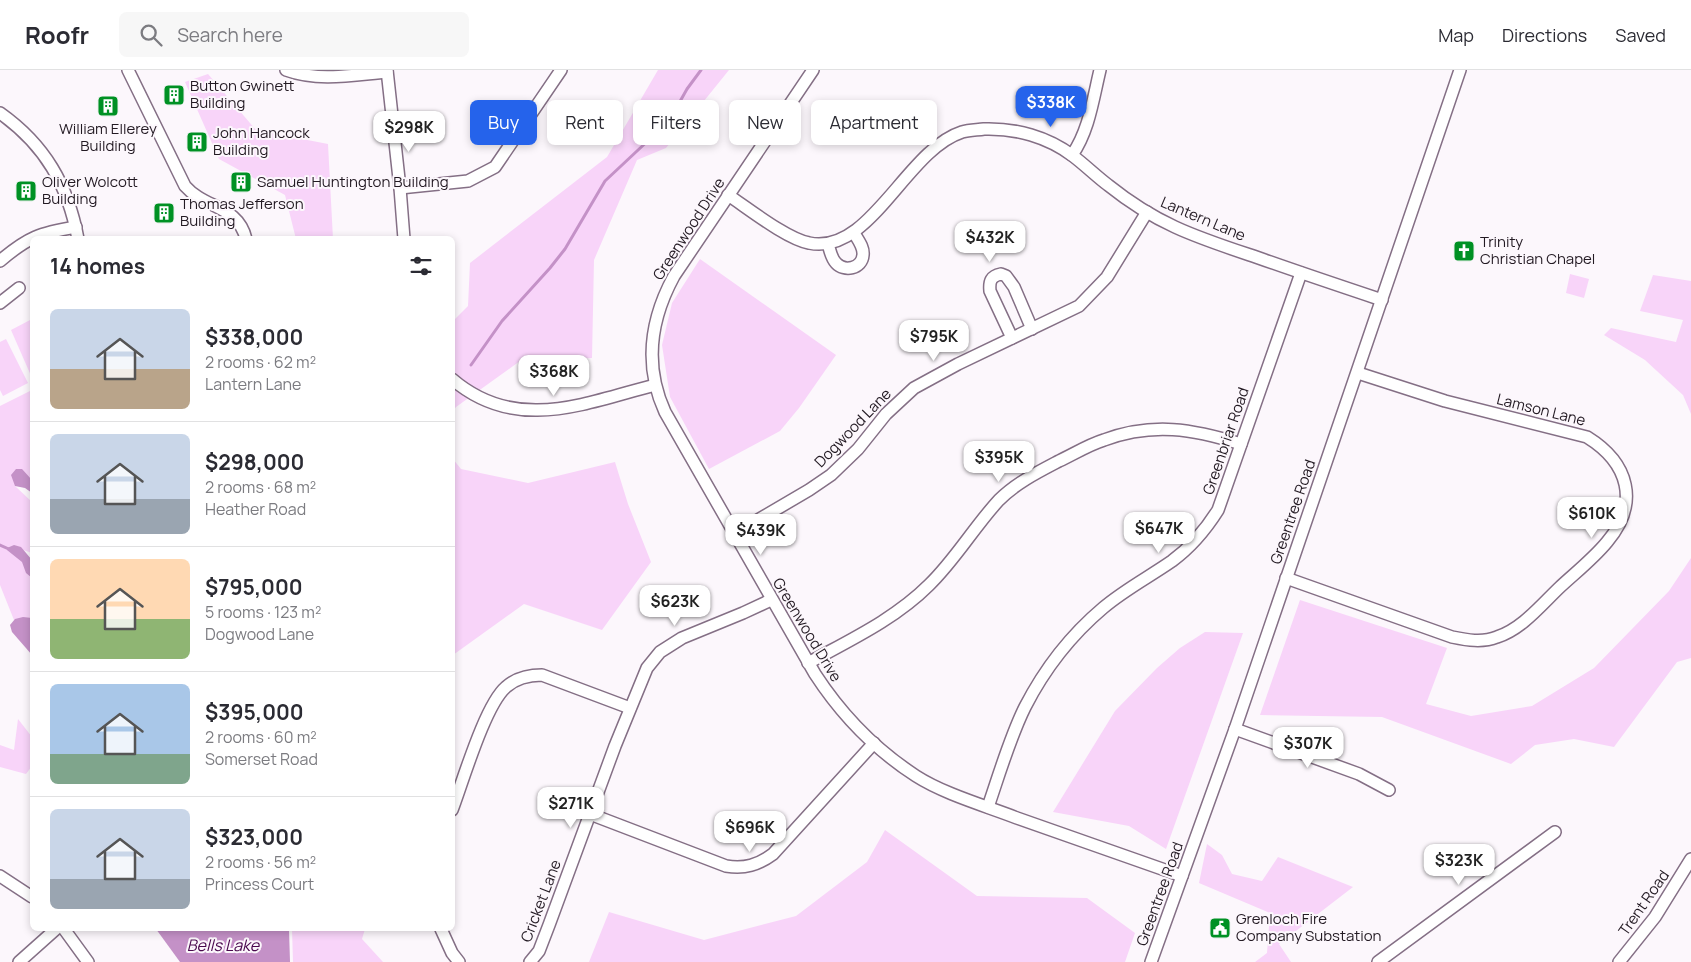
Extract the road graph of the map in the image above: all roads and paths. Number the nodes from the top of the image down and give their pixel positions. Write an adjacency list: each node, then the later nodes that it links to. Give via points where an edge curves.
1 (286, 70): 7 (street, via 320,78)
2 (561, 70): 10 (street, via 495,167 487,173 468,181)
3 (813, 70): 11 (street, Greenwood Drive)
4 (1100, 70): 9 (street, via 1086,127)
5 (1460, 70): 24 (street, Greentree Road)
6 (129, 71): 17 (street, via 186,186 200,198 231,213)
7 (387, 71): 10 (street)
8 (0, 114): 13 (street, via 26,134 46,158 67,196)
9 (1072, 155): 12 (street, Lantern Lane); 14 (street, Lantern Lane, via 1031,134 1000,129 962,132 926,156)
10 (400, 188): 18 (street)
11 (728, 195): 20 (street, Lantern Lane, via 796,239); 30 (street, Greenwood Drive, via 663,296 652,345)
12 (1147, 212): 22 (street, Lantern Lane, via 1202,238); 26 (street, Dogwood Lane, via 1111,271 1092,294 1079,306)
13 (76, 227): 15 (street); 16 (street)
14 (854, 233): 20 (street, Lantern Lane); 20 (street, via 863,254 856,267 836,264)
15 (35, 236)
16 (78, 236)
17 (245, 236)
18 (404, 236)
19 (30, 239): 21 (street)
20 (828, 244)
21 (0, 261)
22 (1301, 272): 24 (street, Lantern Lane); 31 (street, Greenbriar Road)
23 (19, 288): 25 (street)
24 (1382, 300): 28 (street, Greentree Road)
25 (0, 303)
26 (1032, 328): 27 (street, Dogwood Lane); 27 (street, via 1010,280 1001,274 995,275 989,285 990,291)
27 (1012, 338): 32 (street, Dogwood Lane, via 914,388 831,474)
28 (1358, 373): 33 (street, Greentree Road); 33 (street, Lamson Lane, via 1445,401 1587,437 1612,456 1620,468 1627,495 1626,509 1606,544 1520,624 1497,637 1483,640 1452,637)
29 (455, 381): 30 (street, via 484,400 535,412 566,408)
30 (655, 385): 32 (street, Greenwood Drive, via 669,421)
31 (1241, 444): 35 (street, via 1192,431 1142,430 1103,440 1053,464 1000,500 936,578 911,602); 41 (street, Greenbriar Road, via 1218,510 1204,529 1172,561 1126,590 1092,618 1046,671 1022,714)
32 (734, 534): 34 (street, Greenwood Drive)
33 (1286, 578): 37 (street, Greentree Road)
34 (771, 600): 35 (street, Greenwood Drive); 36 (street, Cricket Lane, via 665,648 647,668)
35 (808, 663): 38 (street, Greenwood Drive, via 834,701)
36 (630, 708): 40 (street, via 542,675 516,681 501,692 491,707); 42 (street, Cricket Lane)
37 (1235, 729): 39 (street, via 1359,774); 46 (street, Greentree Road)
38 (874, 743): 41 (street, Greenwood Drive, via 916,776); 42 (street, via 778,848 753,866 726,866)
39 (1389, 790)
40 (455, 802)
41 (988, 807): 46 (street, Greenwood Drive)
42 (590, 814): 55 (street, Cricket Lane, via 544,939)
43 (1555, 832): 57 (street)
44 (1691, 859): 51 (street, Trent Road)
45 (0, 876): 47 (street)
46 (1182, 876): 56 (street, Greentree Road)
47 (30, 896)
48 (54, 931): 52 (street)
49 (65, 931): 53 (street)
50 (441, 931): 54 (street)
51 (1625, 960)
52 (19, 962)
53 (88, 962)
54 (459, 962)
55 (530, 962)
56 (1151, 962)
57 (1378, 962)

